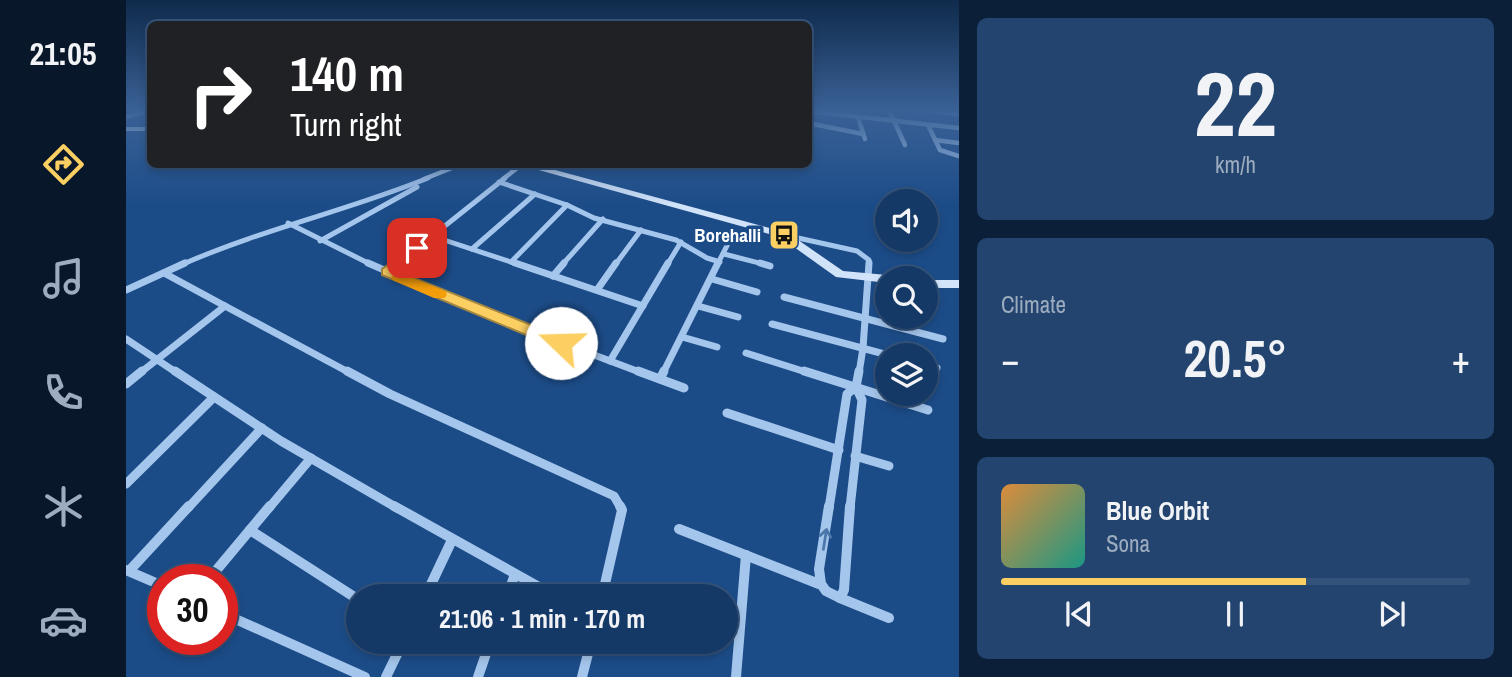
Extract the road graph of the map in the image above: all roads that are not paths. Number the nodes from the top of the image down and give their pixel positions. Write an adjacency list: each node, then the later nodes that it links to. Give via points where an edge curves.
1 (903, 142): 3 (street)
2 (935, 142): 4 (street, via 943,153)
3 (905, 145)
4 (959, 156)
5 (454, 168): 8 (street)
6 (515, 168): 9 (street)
7 (535, 168): 15 (main road)
8 (426, 180): 13 (street); 18 (street)
9 (499, 182): 10 (street); 16 (street)
10 (535, 194): 11 (street); 20 (street)
11 (567, 205): 12 (street); 22 (street)
12 (603, 219): 14 (street); 27 (street)
13 (288, 223): 18 (street); 26 (street)
14 (641, 230): 19 (street); 34 (street)
15 (784, 235): 28 (main road, via 840,274); 28 (street, via 861,253 869,260)
16 (432, 236): 20 (street); 25 (street)
17 (731, 238): 21 (street)
18 (320, 241): 25 (street)
19 (681, 243): 23 (street); 38 (street)
20 (472, 249): 22 (street)
21 (724, 254): 23 (street); 24 (street)
22 (511, 262): 27 (street)
23 (720, 262): 30 (street)
24 (770, 266)
25 (387, 272): 51 (street)
26 (164, 273): 33 (street); 37 (street)
27 (553, 276): 34 (street)
28 (870, 276): 29 (main road); 41 (street)
29 (875, 277)
30 (712, 279): 35 (street); 39 (street)
31 (938, 284): 32 (main road)
32 (959, 284)
33 (126, 290)
34 (597, 290): 38 (street)
35 (757, 292)
36 (784, 297): 41 (street)
37 (225, 306): 50 (street); 77 (street, via 390,394 614,496 622,510)
38 (643, 306): 51 (street)
39 (698, 306): 40 (street); 43 (street)
40 (738, 317)
41 (866, 318): 45 (street); 47 (street)
42 (772, 324): 47 (street)
43 (682, 337): 46 (street); 52 (street)
44 (126, 339): 50 (street)
45 (943, 339)
46 (717, 347)
47 (863, 348): 48 (street); 54 (street)
48 (875, 351)
49 (746, 353): 54 (street)
50 (157, 359): 53 (street); 56 (street)
51 (610, 361): 52 (street)
52 (660, 379): 55 (street)
53 (126, 384)
54 (856, 387): 57 (street); 60 (street, via 847,394); 61 (street, via 862,400)
55 (684, 388)
56 (214, 397): 59 (street); 64 (street)
57 (928, 410)
58 (727, 413): 60 (street)
59 (262, 428): 62 (street); 70 (street)
60 (839, 450): 73 (street, one-way to 60)
61 (855, 456): 63 (street); 79 (street, via 844,590)
62 (311, 458): 66 (street); 67 (street)
63 (888, 467)
64 (126, 484)
65 (679, 529): 68 (street)
66 (250, 530): 69 (street); 78 (street)
67 (452, 540): 71 (street); 74 (street)
68 (746, 555): 73 (street); 89 (street)
69 (222, 564)
70 (127, 570): 72 (street)
71 (515, 574): 75 (street); 76 (street)
72 (147, 579)
73 (819, 583): 79 (street, via 827,595)
74 (431, 584)
75 (512, 584)
76 (533, 584)
77 (605, 584)
78 (346, 592)
79 (839, 598): 80 (street)
80 (889, 618)
81 (238, 620): 85 (street)
82 (397, 654): 86 (street)
83 (487, 654): 87 (street)
84 (588, 654): 88 (street)
85 (365, 677)
86 (386, 677)
87 (478, 677)
88 (582, 677)
89 (736, 677)

